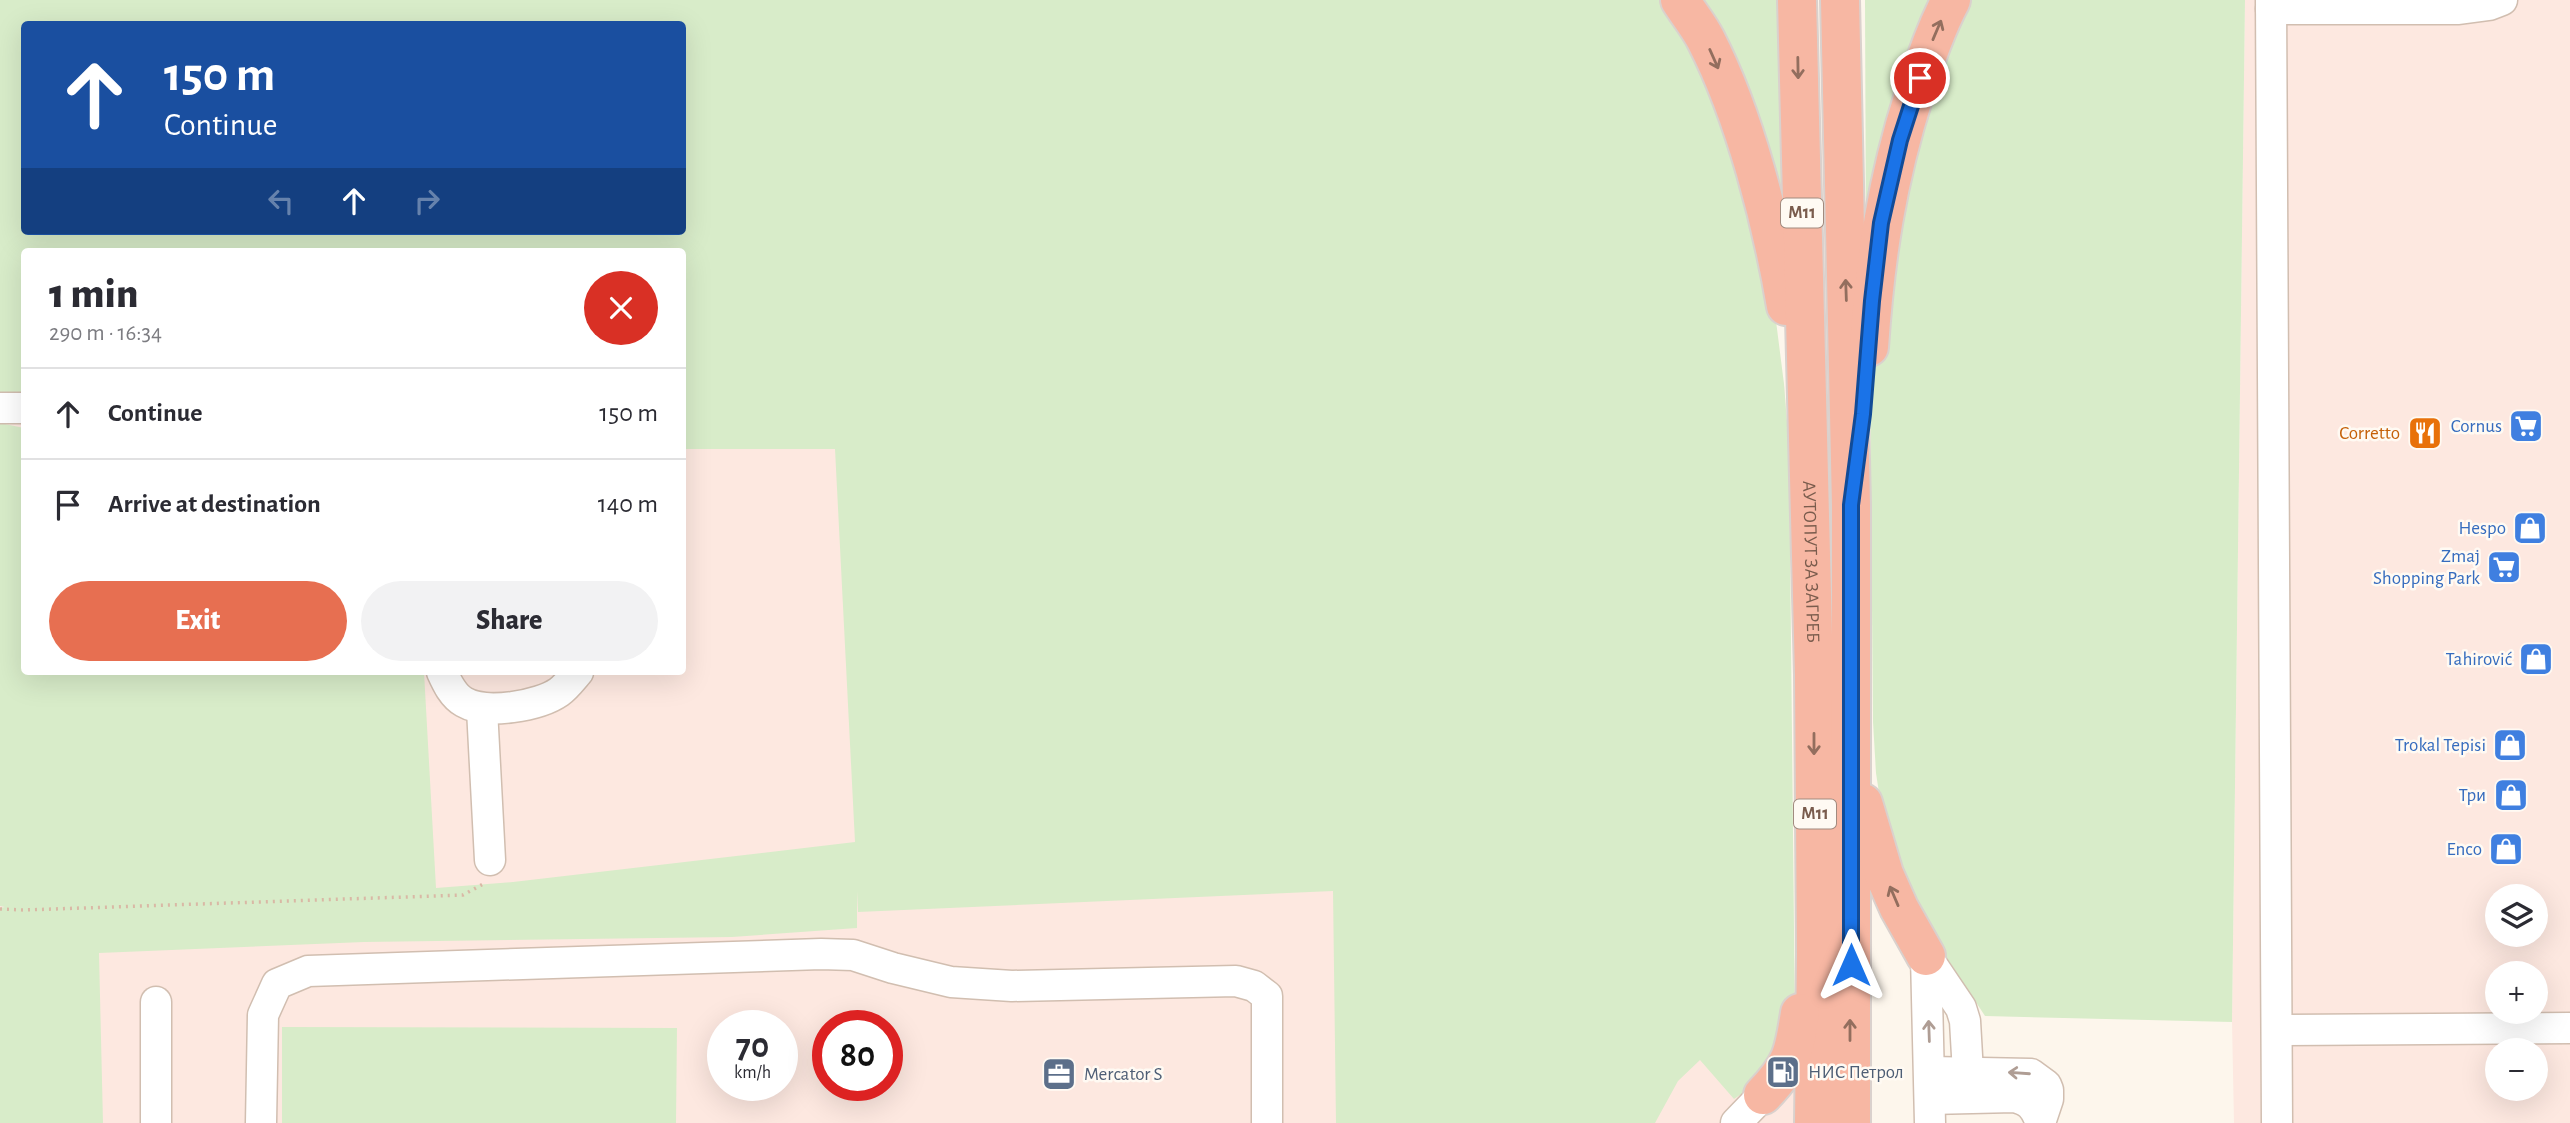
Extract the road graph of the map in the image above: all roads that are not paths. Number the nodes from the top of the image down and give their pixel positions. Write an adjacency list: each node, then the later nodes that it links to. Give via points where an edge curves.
1 (1680, 0): 9 (highway, one-way to 9, via 1727,87 1760,191 1781,275)
2 (1797, 0): 9 (highway, АУТОПУТ ЗА ЗАГРЕБ / M11, one-way to 9)
3 (1840, 0): 10 (highway, АУТОПУТ ЗА ЗАГРЕБ / M11, one-way to 3)
4 (1951, 0): 10 (highway, one-way to 4, via 1885,202 1926,58)
5 (2502, 0): 6 (lane, via 2459,9)
6 (2271, 4): 20 (lane)
7 (0, 408): 8 (lane)
8 (21, 408)
9 (1808, 426): 16 (highway, АУТОПУТ ЗА ЗАГРЕБ / M11, one-way to 16)
10 (1851, 505): 14 (highway, АУТОПУТ ЗА ЗАГРЕБ / M11)
11 (443, 675): 13 (lane, via 463,702)
12 (575, 675): 13 (lane, via 558,693 538,701)
13 (482, 709): 15 (lane)
14 (1850, 756): 17 (highway, one-way to 14, via 1884,874); 30 (highway, АУТОПУТ ЗА ЗАГРЕБ / M11, one-way to 14)
15 (490, 860)
16 (1816, 954): 22 (highway, via 1793,1053); 29 (highway, АУТОПУТ ЗА ЗАГРЕБ / M11)
17 (1926, 956): 21 (lane, via 1961,1008); 23 (lane, one-way to 17)
18 (156, 1002): 25 (lane)
19 (2570, 1028): 20 (lane)
20 (2277, 1030): 31 (lane)
21 (1968, 1073): 23 (lane); 24 (lane, one-way to 21, via 2048,1099 2046,1084 2038,1078 2022,1072)
22 (1763, 1095): 28 (lane)
23 (1930, 1098): 24 (lane, via 2014,1097 2035,1107)
24 (2040, 1122)
25 (156, 1123)
26 (261, 1123): 27 (lane, via 263,1015 276,984 308,971 821,954 853,955 975,984 1236,981 1254,986 1267,996)
27 (1267, 1123)
28 (1736, 1123)
29 (1814, 1123)
30 (1850, 1123)
31 (2277, 1123)

